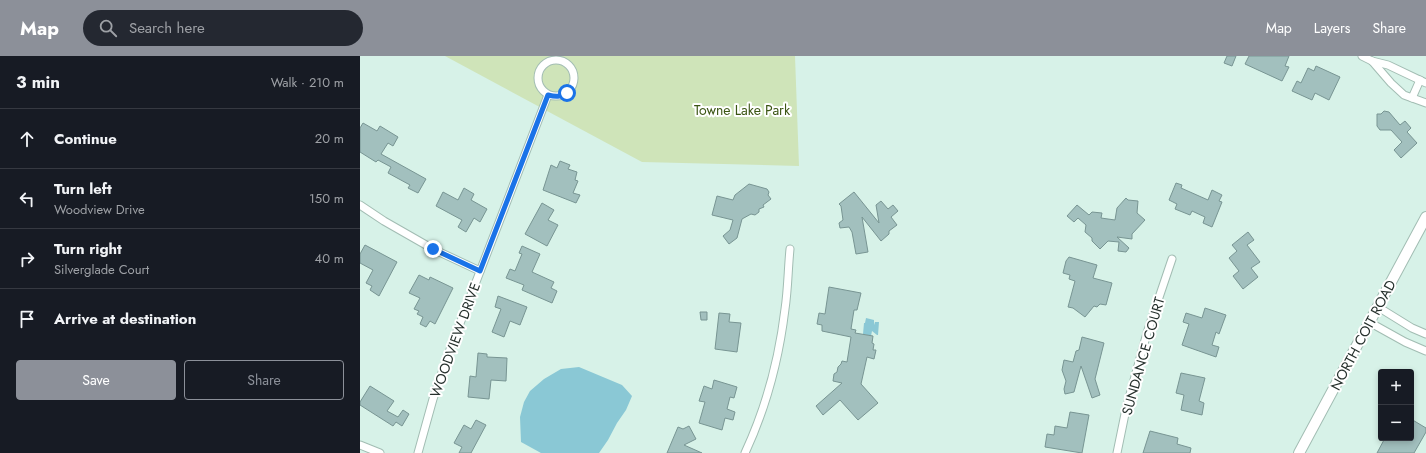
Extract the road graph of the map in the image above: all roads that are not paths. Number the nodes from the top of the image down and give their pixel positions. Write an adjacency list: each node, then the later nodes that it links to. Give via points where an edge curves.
1 (1362, 56): 2 (street)
2 (1372, 61): 3 (street, via 1388,65); 5 (street, via 1391,83 1404,95)
3 (1423, 82): 5 (street)
4 (548, 95): 4 (street, via 561,96 572,88 574,73 564,61 548,61 538,72 539,85); 11 (street, WOODVIEW DRIVE)
5 (1412, 98): 6 (street)
6 (1426, 103)
7 (360, 205): 11 (street, via 433,249)
8 (1426, 217): 12 (main road, NORTH COIT ROAD)
9 (790, 248): 19 (street, via 778,353 767,396)
10 (1172, 259): 20 (street, SUNDANCE COURT, via 1143,348)
11 (480, 271): 18 (street, WOODVIEW DRIVE, via 449,352)
12 (1378, 307): 13 (main road, NORTH COIT ROAD); 14 (street)
13 (1369, 322): 15 (street); 21 (main road, NORTH COIT ROAD)
14 (1426, 334)
15 (1426, 351)
16 (360, 444): 17 (street)
17 (380, 453)
18 (418, 453)
19 (746, 453)
20 (1117, 453)
21 (1299, 453)

